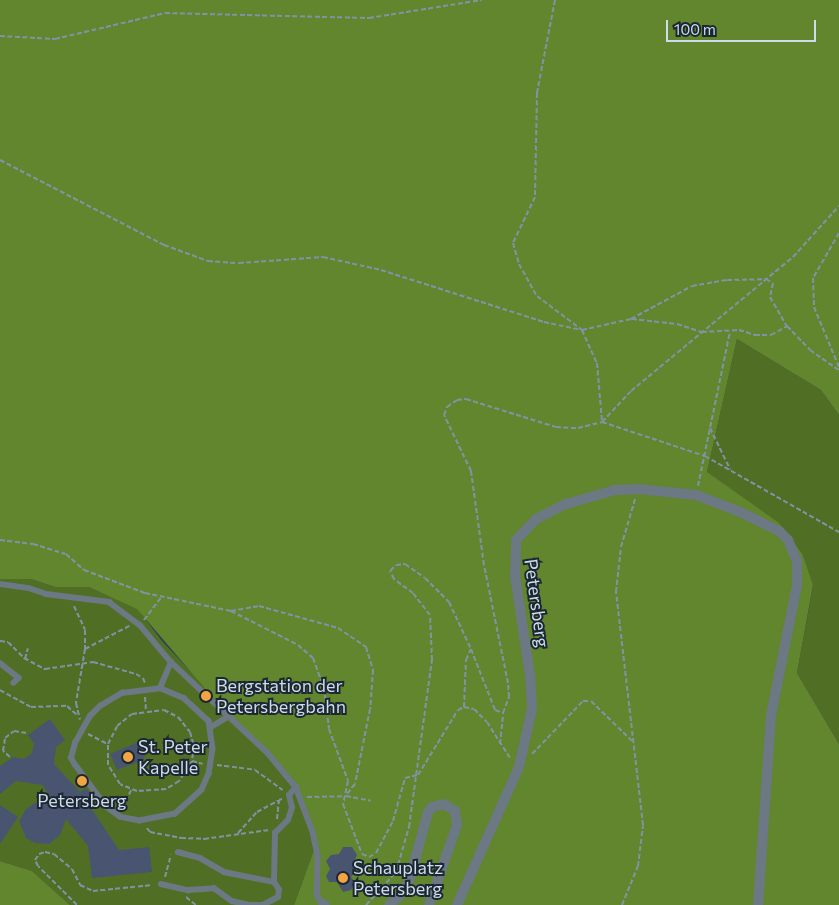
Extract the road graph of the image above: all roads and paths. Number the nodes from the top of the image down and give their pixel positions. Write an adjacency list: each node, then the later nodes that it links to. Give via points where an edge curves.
1 (482, 0): 3 (path, via 369,18 165,13 55,39)
2 (555, 0): 10 (path, via 537,93 535,197 513,243 519,264 537,296)
3 (0, 36)
4 (0, 160): 10 (path, via 164,245 208,261 239,263 323,257 381,270 544,322)
5 (839, 206): 7 (path, via 793,256)
6 (839, 233): 13 (path, via 813,278 814,307)
7 (766, 279): 8 (path, via 727,280 692,286); 9 (path, via 773,283 770,298); 11 (path)
8 (631, 319): 10 (path); 11 (path, via 677,324)
9 (787, 326): 12 (path, via 771,334); 13 (path, via 810,350)
10 (582, 330): 14 (path, via 597,364)
11 (702, 332): 12 (path); 14 (path, via 631,391)
12 (730, 332): 15 (path)
13 (839, 369)
14 (602, 422): 16 (path); 41 (path, via 578,428 556,427 466,399 457,400 447,407 444,415 471,471 484,565 508,683 507,708)
15 (710, 428): 16 (path); 17 (path)
16 (705, 456): 17 (path); 19 (path)
17 (731, 470): 20 (path)
18 (638, 490): 19 (street, Petersberg); 46 (path, via 621,547 616,592); 54 (street, Petersberg, via 615,490 566,504 536,519 516,540 515,576 532,709)
19 (696, 496): 77 (street, Petersberg, via 779,531 788,540 797,561 797,585 770,722)
20 (839, 532)
21 (0, 540): 24 (path, via 34,544 66,554 84,570 145,593)
22 (0, 584): 23 (lane)
23 (70, 596): 26 (lane, via 116,604); 29 (path, via 84,630)
24 (162, 596): 25 (path); 26 (path)
25 (231, 611): 59 (path, via 298,645 313,658 324,688 329,729 348,781); 59 (path, via 259,606 338,628 366,647 373,670 370,709 355,784)
26 (138, 624): 29 (path); 33 (lane)
27 (0, 641): 31 (path, via 8,642)
28 (28, 648): 31 (path)
29 (85, 649): 34 (path)
30 (472, 649): 39 (path, via 466,660); 41 (path, via 494,710); 55 (path, via 449,602 405,564 396,565 390,571 394,579 413,593 430,614 432,660)
31 (25, 659): 34 (path, via 45,669)
32 (0, 662): 35 (lane, via 19,678)
33 (171, 662): 37 (lane); 42 (lane)
34 (80, 664): 36 (path, via 93,662 136,674 143,678); 38 (path, via 78,716 67,706 31,707)
35 (14, 683)
36 (144, 688): 37 (lane); 40 (path); 44 (lane, via 122,694 100,706)
37 (160, 688): 43 (lane, via 184,698 203,714)
38 (0, 690)
39 (464, 707): 48 (path, via 474,709); 55 (path, via 458,710)
40 (146, 710): 47 (path, via 132,714 117,726); 50 (path, via 164,710 178,717 190,732 194,746)
41 (503, 713): 48 (path)
42 (229, 716): 43 (lane); 56 (lane, via 267,752)
43 (212, 727): 53 (lane)
44 (83, 729): 47 (path); 62 (lane, via 71,758 106,807)
45 (27, 733): 49 (path, via 14,731 5,738 3,751)
46 (632, 741): 54 (path, via 591,701 583,701); 76 (path, via 643,825 638,866)
47 (108, 744): 52 (path)
48 (500, 744): 54 (path)
49 (10, 757)
50 (192, 761): 53 (path); 57 (path, via 179,781 166,789 152,792)
51 (114, 762): 52 (path)
52 (108, 764): 57 (path, via 120,784)
53 (212, 765): 58 (path, via 255,770); 63 (lane, via 202,790 191,802 174,814)
54 (519, 767): 75 (street, Petersberg)
55 (418, 775): 59 (path, via 405,778 393,821 376,853 369,857 362,854 350,828 343,804); 72 (path, via 409,827 396,872)
56 (296, 787): 58 (lane); 59 (path, via 309,798); 71 (lane, via 313,832 318,856 317,895)
57 (131, 790): 62 (path)
58 (288, 795): 60 (path); 64 (lane, via 292,808 288,820)
59 (346, 796): 61 (path)
60 (279, 800): 64 (path); 65 (path, via 257,812)
61 (371, 801)
62 (120, 817): 63 (lane)
63 (140, 821): 65 (path, via 150,832 181,838 204,839)
64 (276, 830): 65 (path); 67 (lane)
65 (238, 833)
66 (178, 852): 67 (lane, via 200,858 224,872); 68 (path, via 169,858)
67 (274, 882): 70 (lane, via 279,890 278,897)
68 (161, 884): 69 (path, via 93,890 80,886 72,869 54,854 39,854 35,860 38,866); 70 (lane, via 188,890 214,888 232,901)
69 (77, 905)
70 (251, 905)
71 (324, 905)
72 (366, 905)
73 (389, 905): 74 (street, via 403,893 410,878 428,812 432,807 444,804 455,811 457,824)
74 (429, 905)
75 (458, 905)
76 (622, 905)
77 (758, 905)

